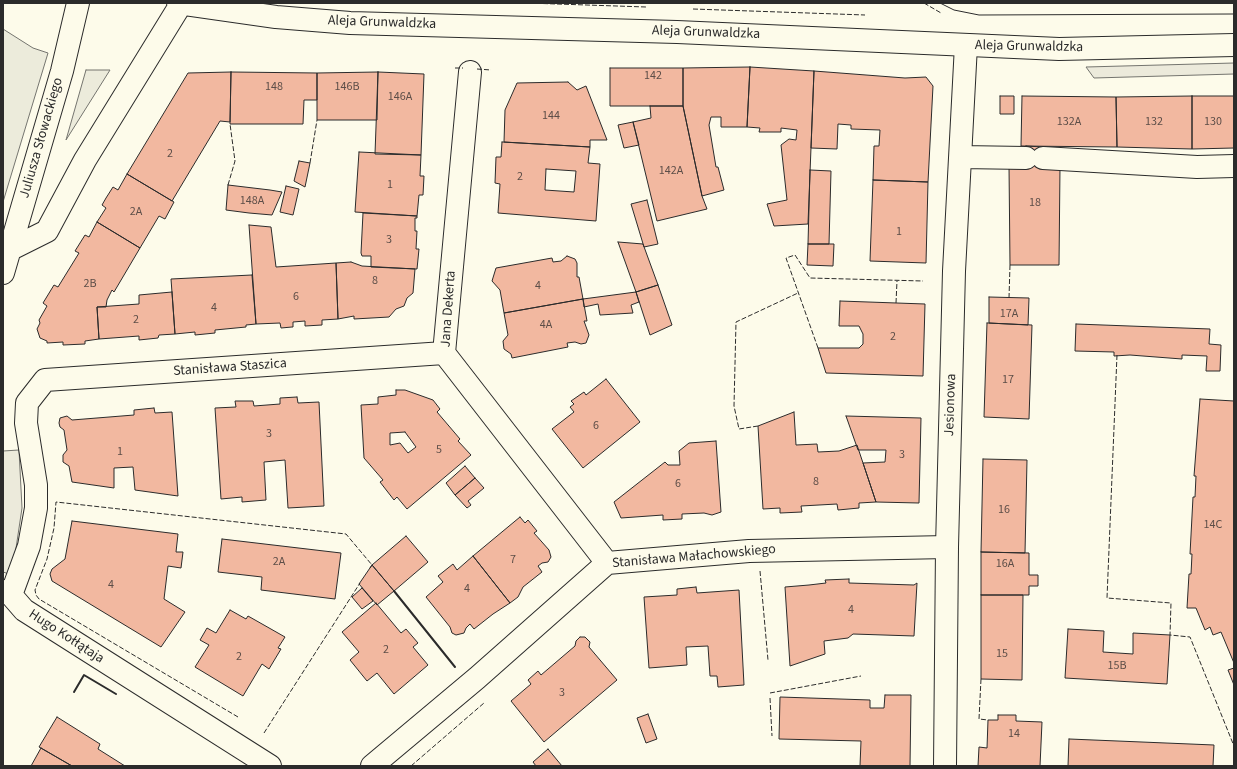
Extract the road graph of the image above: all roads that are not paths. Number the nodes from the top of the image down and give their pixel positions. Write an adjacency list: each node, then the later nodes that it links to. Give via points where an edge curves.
1 (78, 3): 8 (street, Juliusza Słowackiego, via 62,71)
2 (180, 3): 4 (street, Aleja Grunwaldzka, via 276,17 350,23 701,33); 8 (street, via 85,160 47,231)
3 (1234, 44): 4 (street, Aleja Grunwaldzka, via 1059,49)
4 (966, 45): 6 (street, Jesionowa)
5 (470, 72): 10 (street, Jana Dekerta)
6 (961, 157): 7 (street, via 1034,158 1197,167); 12 (street, Jesionowa, via 954,271)
7 (1234, 166)
8 (11, 249): 9 (street, Juliusza Słowackiego)
9 (3, 273)
10 (444, 353): 11 (street, Stanisława Staszica, via 45,380); 13 (street, Jana Dekerta)
11 (27, 404): 14 (street, Hugo Kołłątaja, via 26,423 36,485 36,508 29,546)
12 (947, 547): 13 (street, Stanisława Małachowskiego, via 749,551); 17 (street, Jesionowa)
13 (607, 563): 16 (street, Stanisława Małachowskiego, via 477,678)
14 (7, 593): 15 (street, Hugo Kołłątaja, via 24,610)
15 (270, 766)
16 (372, 766)
17 (945, 766)

